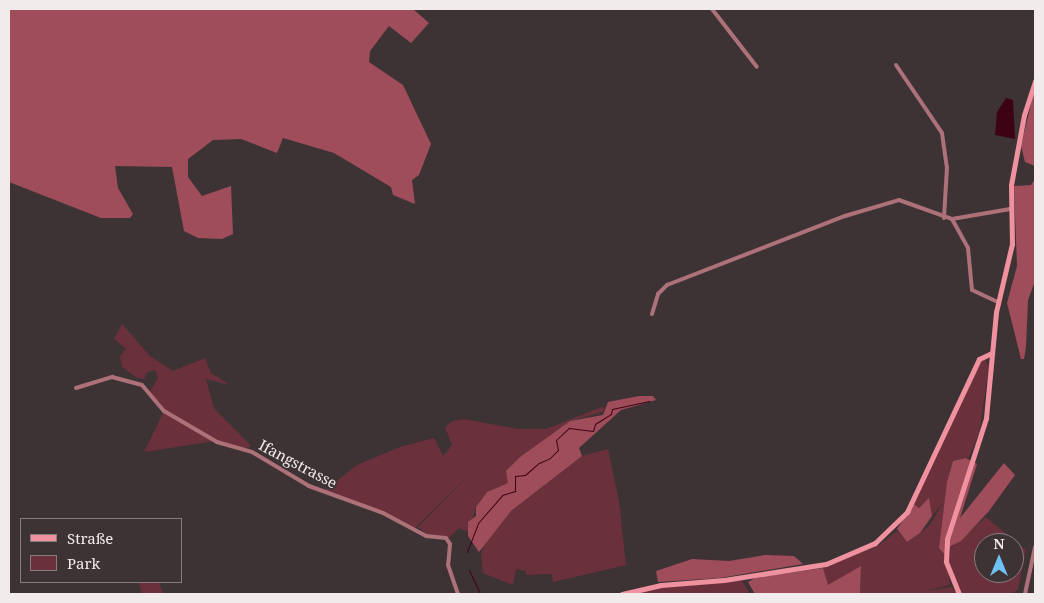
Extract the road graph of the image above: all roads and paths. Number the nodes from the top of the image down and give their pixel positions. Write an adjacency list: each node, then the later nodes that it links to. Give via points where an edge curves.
1 (712, 9): 3 (street)
2 (896, 66): 6 (street, via 942,133 947,167)
3 (757, 67)
4 (1035, 81): 5 (street, via 1024,115 1011,185)
5 (1010, 209): 7 (street); 8 (street, via 1012,244)
6 (944, 218): 7 (street); 9 (street, via 909,201 892,200 667,285 658,294)
7 (952, 219): 8 (street, via 967,244 972,290)
8 (998, 302): 10 (street)
9 (652, 314)
10 (992, 353): 14 (street, via 979,359 915,498 891,531 867,549 837,561); 15 (street, via 986,418 968,465 946,547 948,567)
11 (76, 388): 13 (street, Ifangstrasse, via 112,377 142,385 164,411 217,442 252,452 309,486 383,513 426,536 446,538 450,544 450,570)
12 (1035, 547): 16 (street)
13 (458, 594)
14 (622, 594)
15 (959, 594)
16 (1025, 594)

